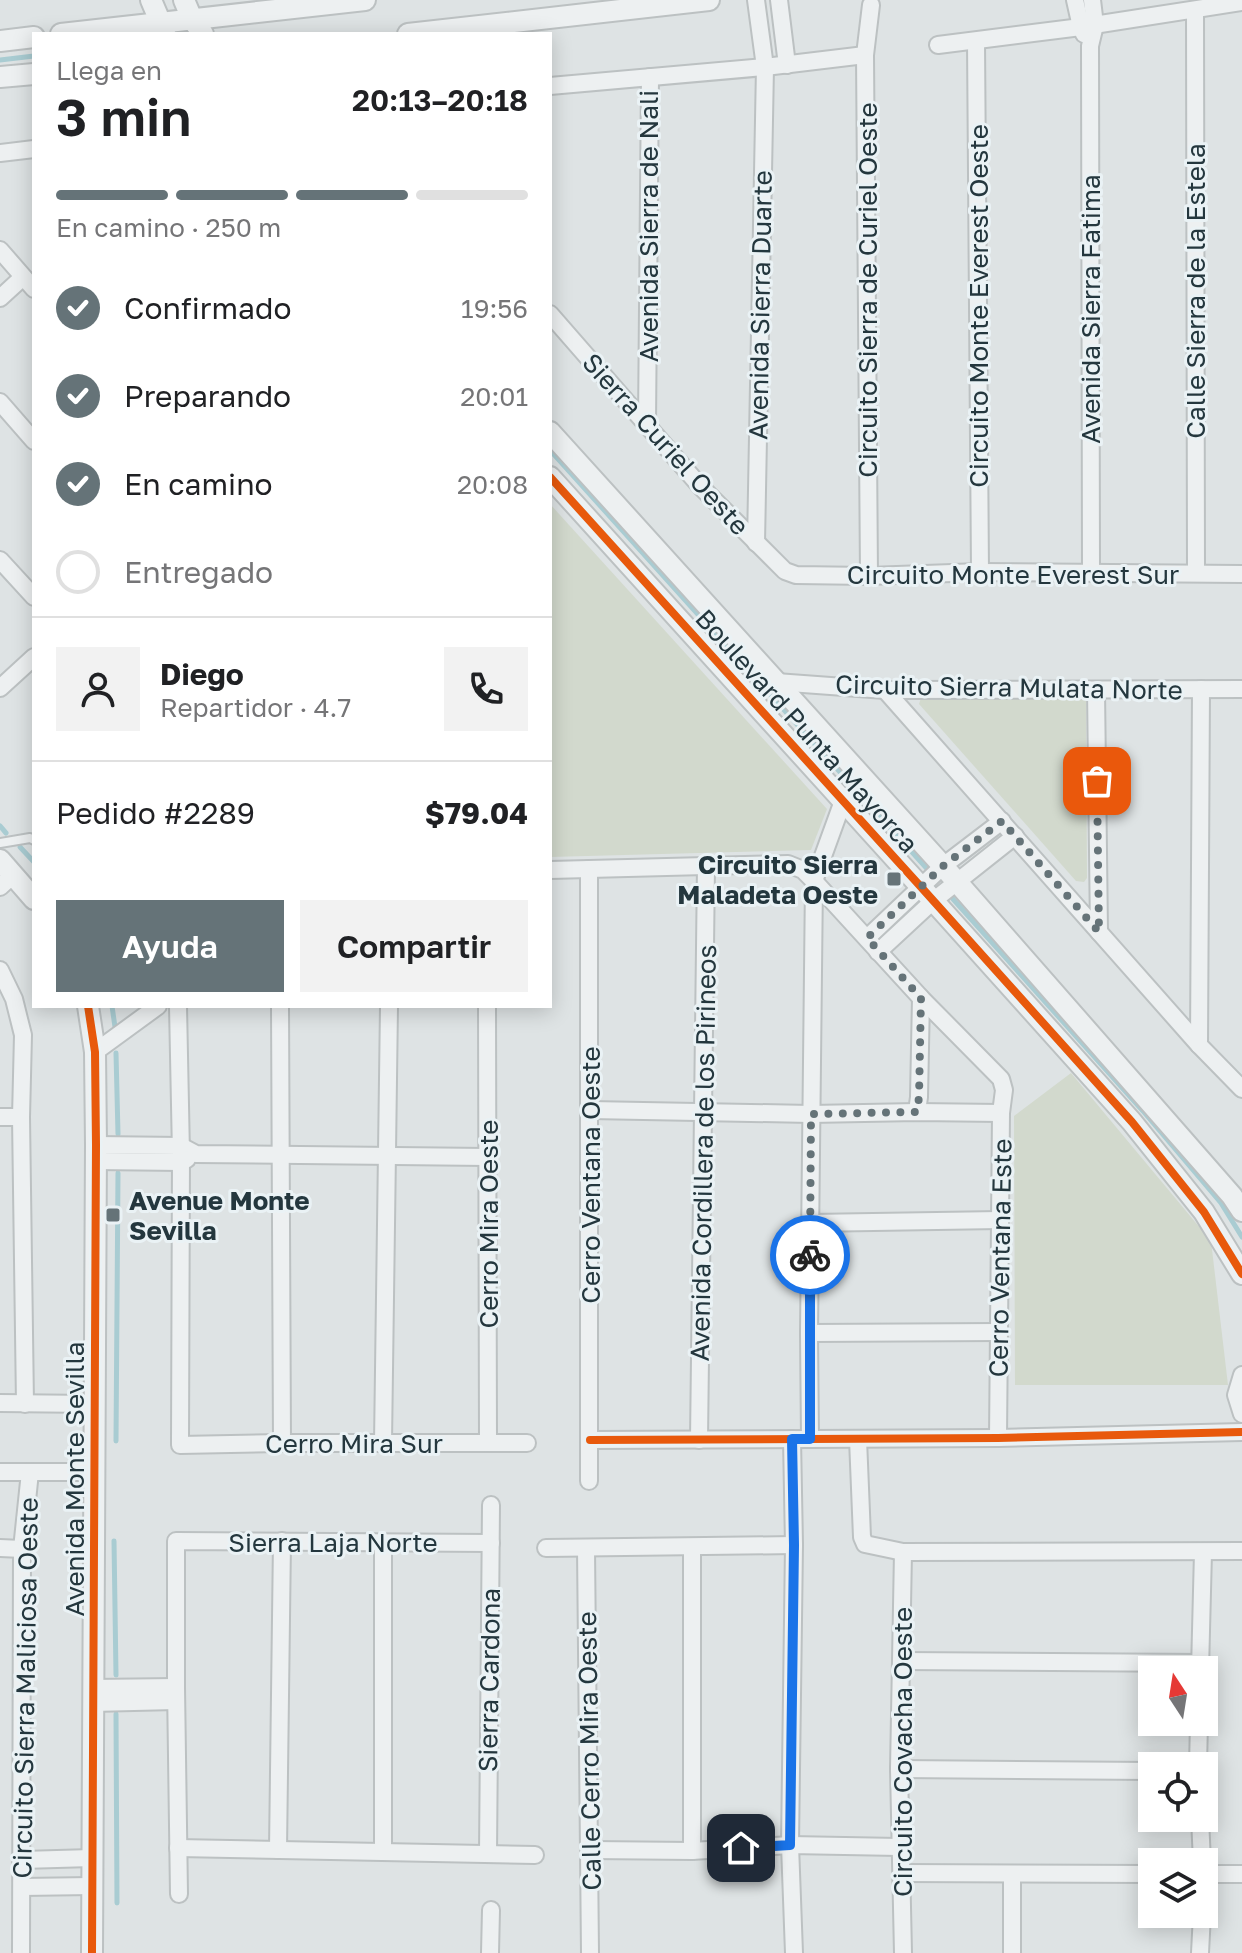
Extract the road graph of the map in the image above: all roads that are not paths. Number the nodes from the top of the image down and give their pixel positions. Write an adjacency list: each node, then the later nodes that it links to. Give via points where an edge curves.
1 (151, 0): 13 (street)
2 (365, 0): 11 (street)
3 (709, 0): 15 (street)
4 (756, 0): 22 (street, Avenida Sierra Duarte)
5 (779, 0): 21 (street)
6 (1075, 0): 12 (street)
7 (1092, 0): 12 (street)
8 (1242, 2): 10 (street)
9 (871, 5): 20 (street, Circuito Sierra de Curiel Oeste)
10 (1195, 10): 12 (street); 43 (street, Calle Sierra de la Estela)
11 (193, 18): 13 (street)
12 (1088, 26): 18 (street); 42 (street, Avenida Sierra Fatima)
13 (163, 28): 14 (street)
14 (95, 32)
15 (426, 32)
16 (32, 37): 17 (street)
17 (0, 41)
18 (976, 41): 19 (street); 41 (street, Circuito Monte Everest Oeste)
19 (938, 45)
20 (865, 55): 21 (street); 45 (street, Circuito Sierra de Curiel Oeste)
21 (787, 65): 22 (street)
22 (765, 67): 25 (street); 38 (street, Avenida Sierra Duarte)
23 (32, 74): 24 (street)
24 (0, 77)
25 (650, 77): 26 (street); 34 (street, Avenida Sierra de Nali)
26 (552, 86)
27 (32, 149): 28 (street)
28 (0, 153)
29 (0, 250): 30 (street)
30 (28, 283): 31 (street)
31 (0, 298)
32 (552, 316): 34 (street, Sierra Curiel Oeste)
33 (0, 402): 36 (street)
34 (647, 423): 38 (street, Sierra Curiel Oeste)
35 (552, 434): 48 (street, Boulevard Punta Mayorca)
36 (32, 439)
37 (552, 479): 54 (street, Boulevard Punta Mayorca)
38 (756, 543): 40 (street, Sierra Curiel Oeste)
39 (0, 560): 46 (street)
40 (785, 571): 45 (street, Circuito Monte Everest Sur)
41 (980, 572): 42 (street, Circuito Monte Everest Sur); 45 (street, Circuito Monte Everest Sur)
42 (1091, 572): 43 (street, Circuito Monte Everest Sur)
43 (1196, 573): 44 (street, Circuito Monte Everest Sur)
44 (1242, 574)
45 (869, 576)
46 (32, 595)
47 (32, 659): 49 (street)
48 (776, 682): 52 (street, Circuito Sierra Mulata Norte); 60 (street, Boulevard Punta Mayorca)
49 (0, 688)
50 (1201, 689): 51 (street, Circuito Sierra Mulata Norte); 53 (street, Circuito Sierra Mulata Norte); 79 (street)
51 (1242, 689)
52 (885, 690): 53 (street, Circuito Sierra Mulata Norte); 55 (street)
53 (1096, 690): 68 (street)
54 (843, 801): 64 (street); 66 (street, Boulevard Punta Mayorca)
55 (1002, 821): 56 (street); 60 (street)
56 (1015, 836): 65 (street); 68 (street)
57 (32, 839): 58 (lane)
58 (0, 843)
59 (706, 866): 61 (street); 64 (street, via 788,864); 83 (street, Avenida Cordillera de los Pirineos)
60 (943, 866): 65 (street, Boulevard Punta Mayorca); 66 (street)
61 (589, 869): 62 (street); 82 (street, Cerro Ventana Oeste)
62 (552, 870)
63 (4, 874): 67 (street)
64 (814, 881): 69 (street); 86 (street)
65 (957, 882): 66 (street); 94 (street, Boulevard Punta Mayorca)
66 (927, 894): 69 (street); 70 (street); 97 (street, Boulevard Punta Mayorca, via 1132,1122 1204,1212)
67 (32, 897)
68 (1099, 932): 79 (street)
69 (867, 938): 70 (street)
70 (878, 952): 72 (street)
71 (0, 970): 88 (street, via 23,1035)
72 (921, 998): 84 (street); 85 (street, Cerro Ventana Este, via 1001,1079)
73 (88, 1008): 80 (street, Avenida Monte Sevilla)
74 (155, 1008): 80 (street)
75 (178, 1008): 90 (street)
76 (280, 1008): 91 (street)
77 (389, 1008): 92 (street)
78 (487, 1008): 93 (street, Cerro Mira Oeste)
79 (1199, 1045): 81 (street)
80 (95, 1052): 89 (street, Avenida Monte Sevilla)
81 (1242, 1089)
82 (590, 1110): 83 (street); 111 (street, Cerro Ventana Oeste)
83 (703, 1112): 86 (street); 112 (street, Avenida Cordillera de los Pirineos)
84 (917, 1112): 85 (street); 86 (street)
85 (1001, 1113): 95 (street, Cerro Ventana Este)
86 (811, 1114): 96 (street)
87 (0, 1117): 88 (street)
88 (21, 1117): 103 (street)
89 (96, 1153): 90 (street); 104 (street, Avenida Monte Sevilla)
90 (186, 1154): 91 (street); 114 (street, Cerro Mira Sur, via 180,1445)
91 (281, 1155): 92 (street); 114 (street)
92 (387, 1156): 93 (street); 115 (street)
93 (487, 1157): 113 (street, Cerro Mira Oeste)
94 (1242, 1211)
95 (1000, 1220): 96 (street); 98 (street, Cerro Ventana Este)
96 (810, 1223): 99 (street)
97 (1242, 1274)
98 (999, 1332): 99 (street); 107 (street, Cerro Ventana Este)
99 (809, 1333): 109 (street)
100 (1242, 1375): 101 (street)
101 (1239, 1394): 105 (street)
102 (0, 1403): 103 (street)
103 (25, 1404): 104 (street)
104 (94, 1404): 119 (street, Avenida Monte Sevilla)
105 (1242, 1414)
106 (1242, 1432): 107 (street)
107 (998, 1438): 110 (street)
108 (792, 1439): 109 (street); 112 (street); 125 (street)
109 (810, 1439): 110 (street)
110 (858, 1439): 132 (street, via 862,1537 865,1544)
111 (590, 1440): 112 (street); 120 (street, Cerro Ventana Oeste)
112 (699, 1440)
113 (488, 1442): 115 (street, Cerro Mira Sur); 116 (street, Cerro Mira Sur)
114 (282, 1443): 115 (street, Cerro Mira Sur)
115 (383, 1443)
116 (527, 1443)
117 (0, 1472): 118 (street)
118 (30, 1472): 119 (street); 130 (street, Circuito Sierra Maliciosa Oeste)
119 (94, 1472): 138 (street, Avenida Monte Sevilla)
120 (589, 1481)
121 (491, 1505): 124 (street, Sierra Cardona)
122 (282, 1541): 123 (street, Sierra Laja Norte); 137 (street, Sierra Laja Norte, via 176,1541); 144 (street)
123 (383, 1542): 124 (street, Sierra Laja Norte); 147 (street)
124 (491, 1543): 148 (street, Sierra Cardona)
125 (794, 1545): 126 (street); 141 (street)
126 (692, 1547): 129 (street); 146 (street)
127 (0, 1548): 130 (street)
128 (546, 1548): 129 (street)
129 (586, 1548): 145 (street, Calle Cerro Mira Oeste)
130 (22, 1549): 151 (street, Circuito Sierra Maliciosa Oeste)
131 (1242, 1551): 133 (street)
132 (903, 1552): 133 (street); 135 (street, Circuito Covacha Oeste)
133 (1203, 1552): 134 (street)
134 (1200, 1656)
135 (901, 1661): 136 (street); 139 (street, Circuito Covacha Oeste)
136 (1138, 1665)
137 (176, 1694): 138 (street); 143 (street)
138 (92, 1696): 150 (street, Avenida Monte Sevilla)
139 (899, 1769): 140 (street); 142 (street, Circuito Covacha Oeste)
140 (1138, 1771)
141 (790, 1845): 142 (street); 146 (street); 166 (street)
142 (899, 1847): 152 (street, Circuito Covacha Oeste)
143 (178, 1848): 144 (street); 159 (street)
144 (278, 1850): 147 (street)
145 (591, 1850): 146 (street); 165 (street, Calle Cerro Mira Oeste)
146 (692, 1851)
147 (383, 1852): 148 (street)
148 (488, 1854): 149 (street)
149 (535, 1855)
150 (92, 1858): 151 (street); 157 (street, Avenida Monte Sevilla)
151 (22, 1860): 158 (street, Circuito Sierra Maliciosa Oeste)
152 (902, 1873): 156 (street); 167 (street, Circuito Covacha Oeste)
153 (1138, 1874): 156 (street)
154 (1218, 1874): 155 (street)
155 (1242, 1874)
156 (1012, 1875): 168 (street)
157 (92, 1886): 158 (street); 163 (street, Avenida Monte Sevilla)
158 (22, 1887): 162 (street, Circuito Sierra Maliciosa Oeste)
159 (179, 1894)
160 (491, 1910): 164 (street)
161 (1201, 1928): 169 (street)
162 (21, 1953)
163 (92, 1953)
164 (490, 1953)
165 (590, 1953)
166 (794, 1953)
167 (903, 1953)
168 (1012, 1953)
169 (1200, 1953)

